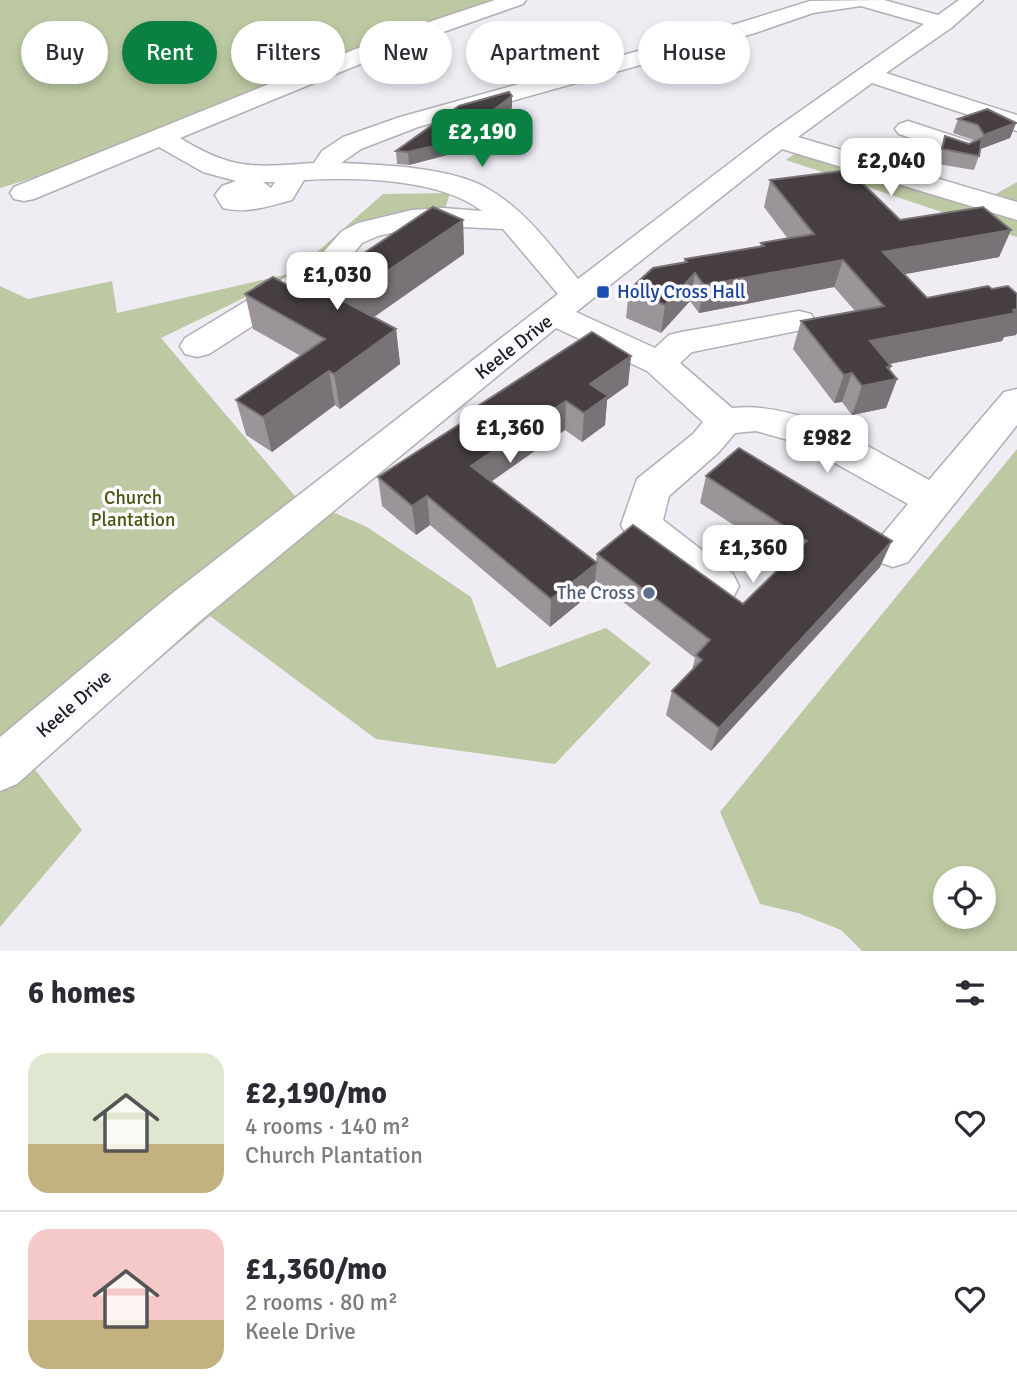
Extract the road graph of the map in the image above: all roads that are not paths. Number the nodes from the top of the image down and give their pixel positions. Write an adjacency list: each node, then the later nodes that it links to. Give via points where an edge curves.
1 (516, 0): 8 (street, via 401,39)
2 (861, 0): 4 (street); 11 (street, via 810,7 409,122 352,143 331,157)
3 (973, 0): 4 (street, Keele Drive)
4 (943, 23): 5 (street, Keele Drive)
5 (870, 75): 6 (street); 9 (street, Keele Drive)
6 (943, 99): 7 (street); 10 (street, via 904,131)
7 (1017, 123)
8 (160, 137): 12 (street, via 221,169); 13 (street)
9 (778, 139): 15 (street); 17 (street, Keele Drive)
10 (963, 148)
11 (323, 171): 12 (street); 16 (street, via 411,178 460,188)
12 (293, 174): 14 (street, via 282,194)
13 (24, 193)
14 (257, 198)
15 (1017, 211)
16 (511, 221): 17 (street); 19 (street, via 443,217 368,229 352,237 330,263)
17 (565, 306): 20 (street); 26 (street, Keele Drive, via 185,608)
18 (800, 321): 20 (street, via 681,344)
19 (197, 346)
20 (659, 363): 22 (street)
21 (1017, 401): 23 (street)
22 (724, 421): 23 (street, via 756,418 812,434); 25 (street, via 706,443 652,489 641,524)
23 (935, 501): 24 (street)
24 (893, 551)
25 (718, 586)
26 (0, 768)

